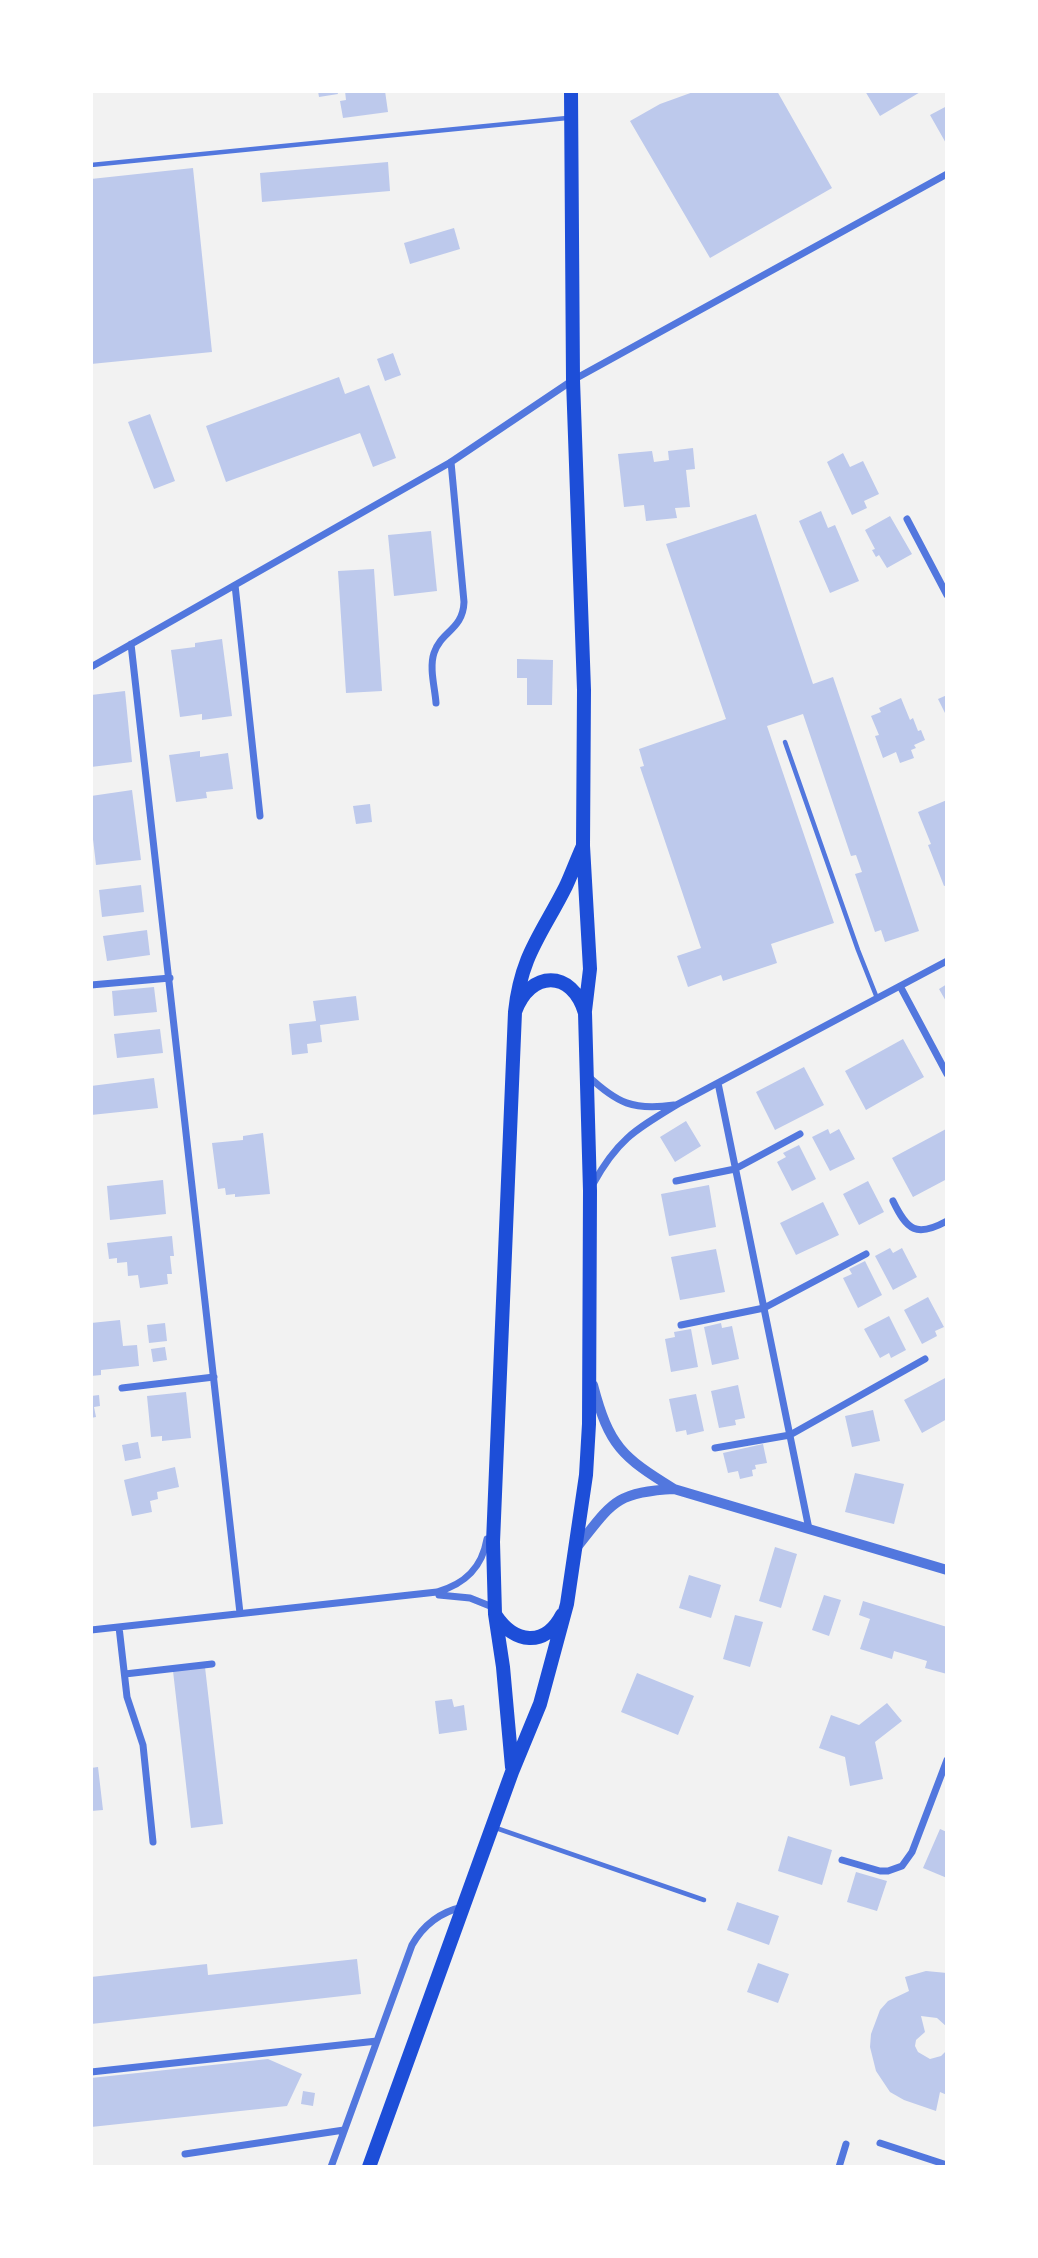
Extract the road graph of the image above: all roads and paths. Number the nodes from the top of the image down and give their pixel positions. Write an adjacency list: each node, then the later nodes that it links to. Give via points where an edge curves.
1 (571, 91): 2 (main road)
2 (571, 117): 3 (lane); 5 (main road)
3 (91, 166)
4 (947, 174): 5 (street)
5 (573, 380): 6 (street); 15 (main road, via 584,690)
6 (451, 462): 8 (street); 12 (street, via 464,603 461,618 434,654)
7 (907, 519): 9 (street)
8 (235, 585): 10 (street); 14 (street)
9 (947, 595)
10 (131, 644): 11 (street); 17 (street)
11 (91, 667)
12 (436, 703)
13 (785, 742): 20 (lane)
14 (260, 816)
15 (583, 846): 21 (main road, via 528,955); 22 (main road, via 590,969)
16 (947, 961): 19 (street)
17 (170, 978): 18 (street); 38 (street)
18 (91, 985)
19 (900, 986): 20 (street); 23 (street)
20 (877, 998): 25 (street)
21 (515, 1012): 22 (main road, via 532,988 557,981 573,988); 43 (main road)
22 (585, 1013): 24 (main road)
23 (947, 1074)
24 (588, 1076): 26 (street, via 612,1097 632,1106); 30 (main road)
25 (718, 1083): 26 (street); 28 (street)
26 (678, 1104): 30 (street, via 621,1143)
27 (800, 1134): 28 (street)
28 (735, 1169): 29 (street); 34 (street)
29 (676, 1181)
30 (590, 1191): 37 (main road)
31 (893, 1201): 32 (street, via 904,1221 916,1229)
32 (947, 1221)
33 (866, 1254): 34 (street)
34 (764, 1308): 35 (street); 40 (street)
35 (681, 1325)
36 (925, 1359): 40 (street)
37 (590, 1376): 42 (street, via 621,1451); 45 (main road, via 588,1453)
38 (214, 1377): 39 (street); 50 (street)
39 (122, 1388)
40 (790, 1435): 41 (street); 44 (street)
41 (715, 1448)
42 (674, 1489): 44 (street); 45 (street, via 636,1492 616,1502)
43 (493, 1497): 47 (street, via 479,1564 456,1586); 49 (main road)
44 (809, 1529): 46 (street)
45 (575, 1548): 48 (main road)
46 (947, 1570)
47 (428, 1594): 49 (street, via 464,1597); 50 (street)
48 (567, 1604): 49 (main road, via 555,1626 530,1638 510,1632); 56 (main road, via 540,1704)
49 (495, 1611): 56 (main road)
50 (240, 1614): 51 (street)
51 (119, 1627): 52 (street); 54 (street)
52 (91, 1630)
53 (212, 1664): 54 (street)
54 (125, 1674): 58 (street, via 130,1709 144,1745)
55 (947, 1760): 59 (street, via 912,1852 902,1866 880,1871)
56 (512, 1772): 57 (main road)
57 (492, 1826): 60 (lane); 61 (main road)
58 (153, 1842)
59 (842, 1860)
60 (704, 1900)
61 (463, 1907): 62 (street, via 442,1913 418,1934); 70 (main road)
62 (377, 2041): 63 (street); 64 (street)
63 (91, 2072)
64 (344, 2130): 67 (street); 69 (street)
65 (880, 2143): 68 (street)
66 (846, 2144): 71 (street)
67 (185, 2154)
68 (947, 2165)
69 (331, 2167)
70 (369, 2167)
71 (839, 2167)

